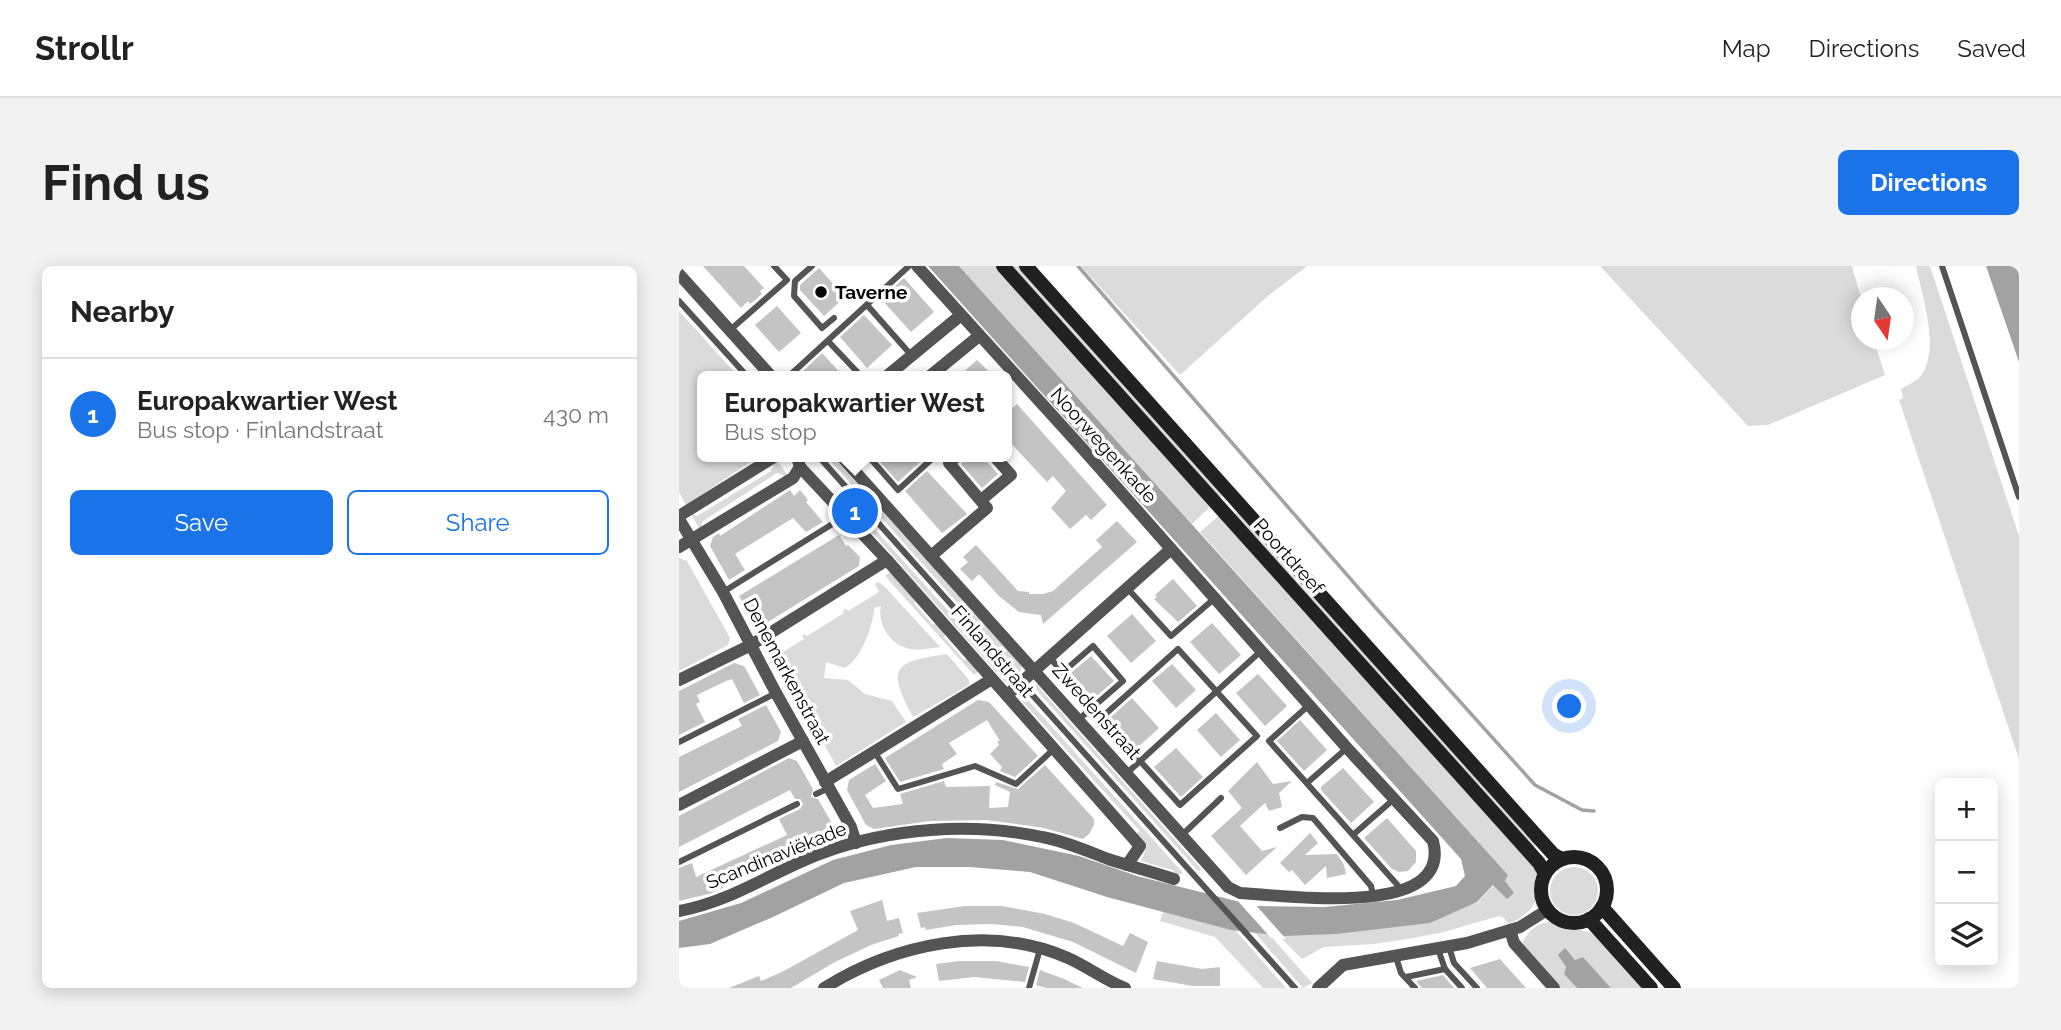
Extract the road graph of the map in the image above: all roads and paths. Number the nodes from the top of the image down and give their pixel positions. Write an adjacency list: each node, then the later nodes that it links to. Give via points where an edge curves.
1 (774, 266): 13 (lane, via 787,280)
2 (812, 266): 12 (lane, via 795,281 794,296 822,328)
3 (909, 266): 10 (lane)
4 (917, 266): 11 (street, Noorwegenkade)
5 (1003, 266): 80 (main road, Poortdreef)
6 (1025, 266): 77 (main road, Poortdreef)
7 (1943, 266): 34 (lane)
8 (679, 274): 13 (street)
9 (679, 300): 17 (lane)
10 (867, 305): 15 (lane); 16 (lane)
11 (961, 315): 14 (street, Noorwegenkade); 16 (street)
12 (834, 318)
13 (730, 330): 18 (street)
14 (979, 336): 22 (street); 23 (street, Noorwegenkade)
15 (828, 341): 19 (lane); 20 (lane)
16 (912, 357): 21 (street)
17 (743, 371)
18 (767, 371)
19 (795, 371)
20 (856, 371)
21 (894, 371)
22 (936, 371)
23 (1010, 371)
24 (1012, 373): 39 (street, Noorwegenkade)
25 (766, 462): 37 (street)
26 (798, 462): 38 (street, via 793,478)
27 (801, 462): 36 (street, Finlandstraat)
28 (823, 462): 52 (lane)
29 (846, 462): 40 (street, Zwedenstraat)
30 (873, 462): 31 (lane, via 898,490)
31 (926, 462)
32 (950, 462): 35 (street)
33 (999, 462): 35 (street, via 1011,475)
34 (2019, 498)
35 (981, 500): 40 (street, via 987,508)
36 (844, 514): 41 (street, Finlandstraat); 43 (lane)
37 (679, 517): 38 (street, Denemarkenstraat)
38 (685, 543): 43 (street, Denemarkenstraat)
39 (1171, 550): 42 (street); 44 (street, Noorwegenkade)
40 (931, 556): 48 (street, Zwedenstraat)
41 (887, 560): 45 (street); 50 (street, Finlandstraat)
42 (1128, 589): 44 (lane, via 1171,636); 47 (street)
43 (723, 592): 45 (street, Denemarkenstraat)
44 (1215, 598): 46 (street, Noorwegenkade)
45 (751, 645): 51 (street); 54 (street, Denemarkenstraat)
46 (1261, 651): 53 (lane); 56 (street, Noorwegenkade)
47 (1050, 658): 48 (street); 49 (lane)
48 (1035, 671): 52 (street); 58 (street, Zwedenstraat)
49 (1063, 672): 57 (lane); 57 (lane, via 1093,646 1123,681)
50 (992, 678): 55 (street, Finlandstraat); 63 (street)
51 (679, 680)
52 (1021, 683): 55 (street); 99 (lane)
53 (1217, 692): 64 (lane); 64 (lane, via 1178,649 1101,718); 64 (lane, via 1257,736 1190,797 1180,805)
54 (776, 693): 59 (lane); 60 (street, Denemarkenstraat)
55 (1007, 695): 62 (street, Finlandstraat)
56 (1309, 705): 61 (street, Noorwegenkade); 66 (lane, via 1269,741)
57 (1093, 707): 58 (lane)
58 (1077, 720): 65 (street, Zwedenstraat)
59 (679, 741)
60 (803, 741): 67 (street, Denemarkenstraat); 72 (street)
61 (1347, 748): 66 (lane); 70 (street, Noorwegenkade)
62 (1054, 749): 63 (lane, via 1016,785 975,766 898,789); 79 (street, Finlandstraat, via 1140,846)
63 (874, 751): 67 (street)
64 (1140, 761): 65 (lane)
65 (1127, 773): 75 (street, Zwedenstraat)
66 (1307, 783): 74 (lane)
67 (827, 785): 68 (lane); 76 (street, Denemarkenstraat)
68 (816, 794)
69 (1221, 798): 75 (lane)
70 (1394, 799): 74 (lane); 82 (street, Noorwegenkade, via 1433,841 1436,851 1425,879)
71 (797, 804): 78 (lane)
72 (679, 805)
73 (1280, 828): 84 (lane, via 1302,817 1313,818 1371,886)
74 (1354, 834): 82 (lane)
75 (1182, 835): 83 (street, Zwedenstraat)
76 (856, 843): 79 (street, Scandinaviëkade, via 928,831 1004,831 1056,840); 87 (street, Scandinaviëkade, via 820,854 732,895)
77 (1562, 859): 80 (main road); 85 (main road, via 1583,858 1600,870 1607,893)
78 (679, 862)
79 (1127, 865): 81 (street, Scandinaviëkade)
80 (1545, 874): 86 (main road, via 1541,892)
81 (1174, 879)
82 (1403, 891): 84 (street, Noorwegenkade)
83 (1235, 892): 84 (street, Noorwegenkade)
84 (1373, 896)
85 (1602, 907): 88 (main road); 105 (main road)
86 (1547, 910): 88 (main road, via 1562,921); 89 (street)
87 (679, 911)
88 (1589, 919): 104 (main road)
89 (1510, 930): 91 (street); 95 (street, via 1514,943)
90 (1040, 948): 96 (street, via 960,941 923,946 893,954); 97 (lane); 98 (street)
91 (1444, 948): 92 (street); 93 (lane); 103 (lane)
92 (1396, 957): 94 (lane); 100 (street, via 1343,965)
93 (1445, 970): 94 (lane); 102 (lane)
94 (1406, 977): 101 (lane)
95 (1549, 986)
96 (824, 988)
97 (1029, 988)
98 (1125, 988)
99 (1295, 988)
100 (1319, 988)
101 (1415, 988)
102 (1462, 988)
103 (1477, 988)
104 (1651, 988)
105 (1674, 988)

